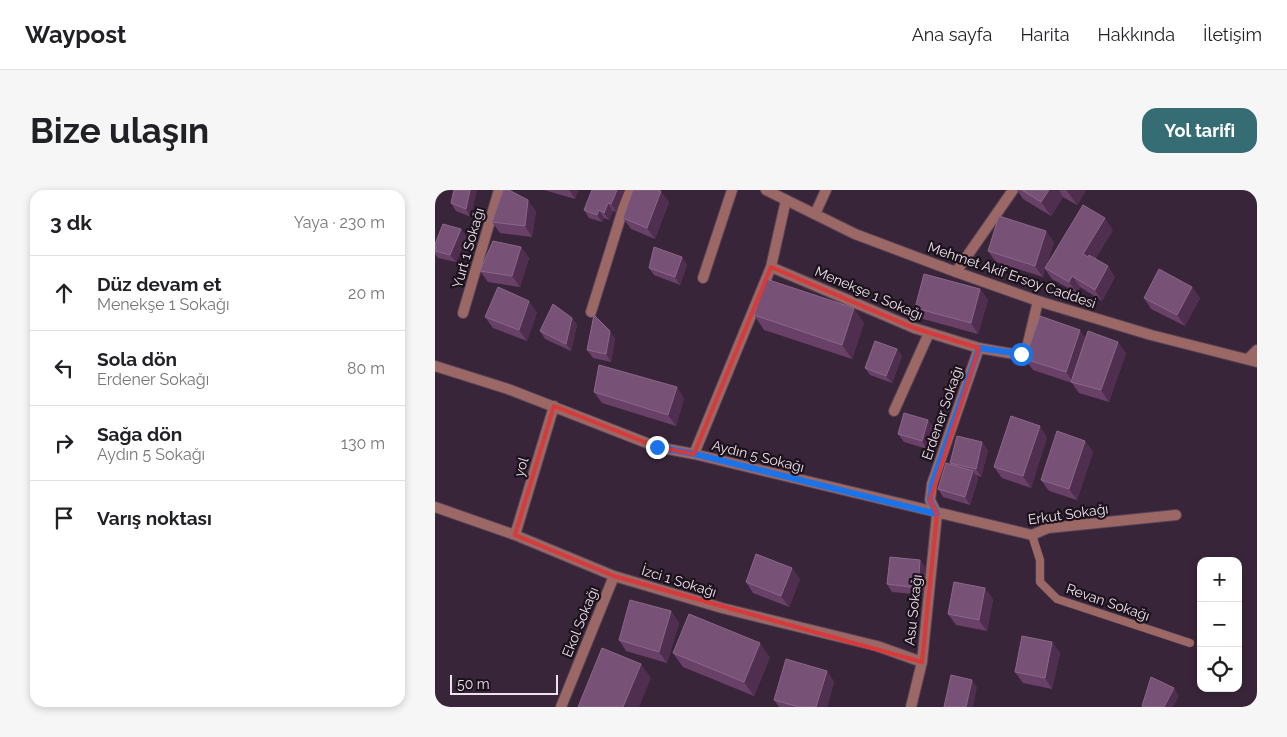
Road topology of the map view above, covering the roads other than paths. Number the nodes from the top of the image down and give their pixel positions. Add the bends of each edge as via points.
1 (499, 190) edge
2 (629, 190) edge
3 (732, 190) edge
4 (767, 190) edge
5 (826, 190) edge
6 (1013, 190) edge
7 (786, 200) junction
8 (815, 214) junction
9 (771, 267) junction
10 (956, 272) junction
11 (703, 278) dead end
12 (1039, 301) junction
13 (591, 312) dead end
14 (463, 313) dead end
15 (929, 333) junction
16 (979, 348) junction
17 (1257, 350) edge
18 (1253, 360) edge
19 (435, 366) edge
20 (553, 406) junction
21 (894, 411) dead end
22 (695, 454) junction
23 (435, 507) edge
24 (937, 514) junction
25 (1176, 516) dead end
26 (515, 535) junction
27 (1032, 536) junction
28 (614, 576) junction
29 (1190, 643) dead end
30 (922, 662) junction
31 (561, 707) edge
32 (911, 707) edge

1 - 14 street, Yurt 1 Sokağı
2 - 13 street
3 - 11 street
4 - 7 street, Mehmet Akif Ersoy Caddesi
5 - 8 street
6 - 10 street
7 - 8 street, Mehmet Akif Ersoy Caddesi
7 - 9 street
8 - 10 street, Mehmet Akif Ersoy Caddesi via 855,234
9 - 15 street, Menekşe 1 Sokağı
9 - 22 street
10 - 12 street, Mehmet Akif Ersoy Caddesi
12 - 16 street, Menekşe 1 Sokağı via 1025,356
12 - 18 street, Mehmet Akif Ersoy Caddesi via 1151,335
15 - 16 street, Menekşe 1 Sokağı
15 - 21 street
16 - 24 street, Erdener Sokağı via 932,484 930,500
17 - 18 street
19 - 20 street, Aydın 5 Sokağı
20 - 22 street, Aydın 5 Sokağı via 657,447
20 - 26 street, yol
22 - 24 street, Aydın 5 Sokağı
23 - 26 street, İzci 1 Sokağı
24 - 27 street, Erkut Sokağı
24 - 30 street, Asu Sokağı
25 - 27 street, Erkut Sokağı via 1048,528
26 - 28 street, İzci 1 Sokağı
27 - 29 lane, Revan Sokağı via 1040,560 1040,582 1057,599
28 - 30 street, İzci 1 Sokağı via 722,608 877,646
28 - 31 street, Ekol Sokağı
30 - 32 street, Asu Sokağı

